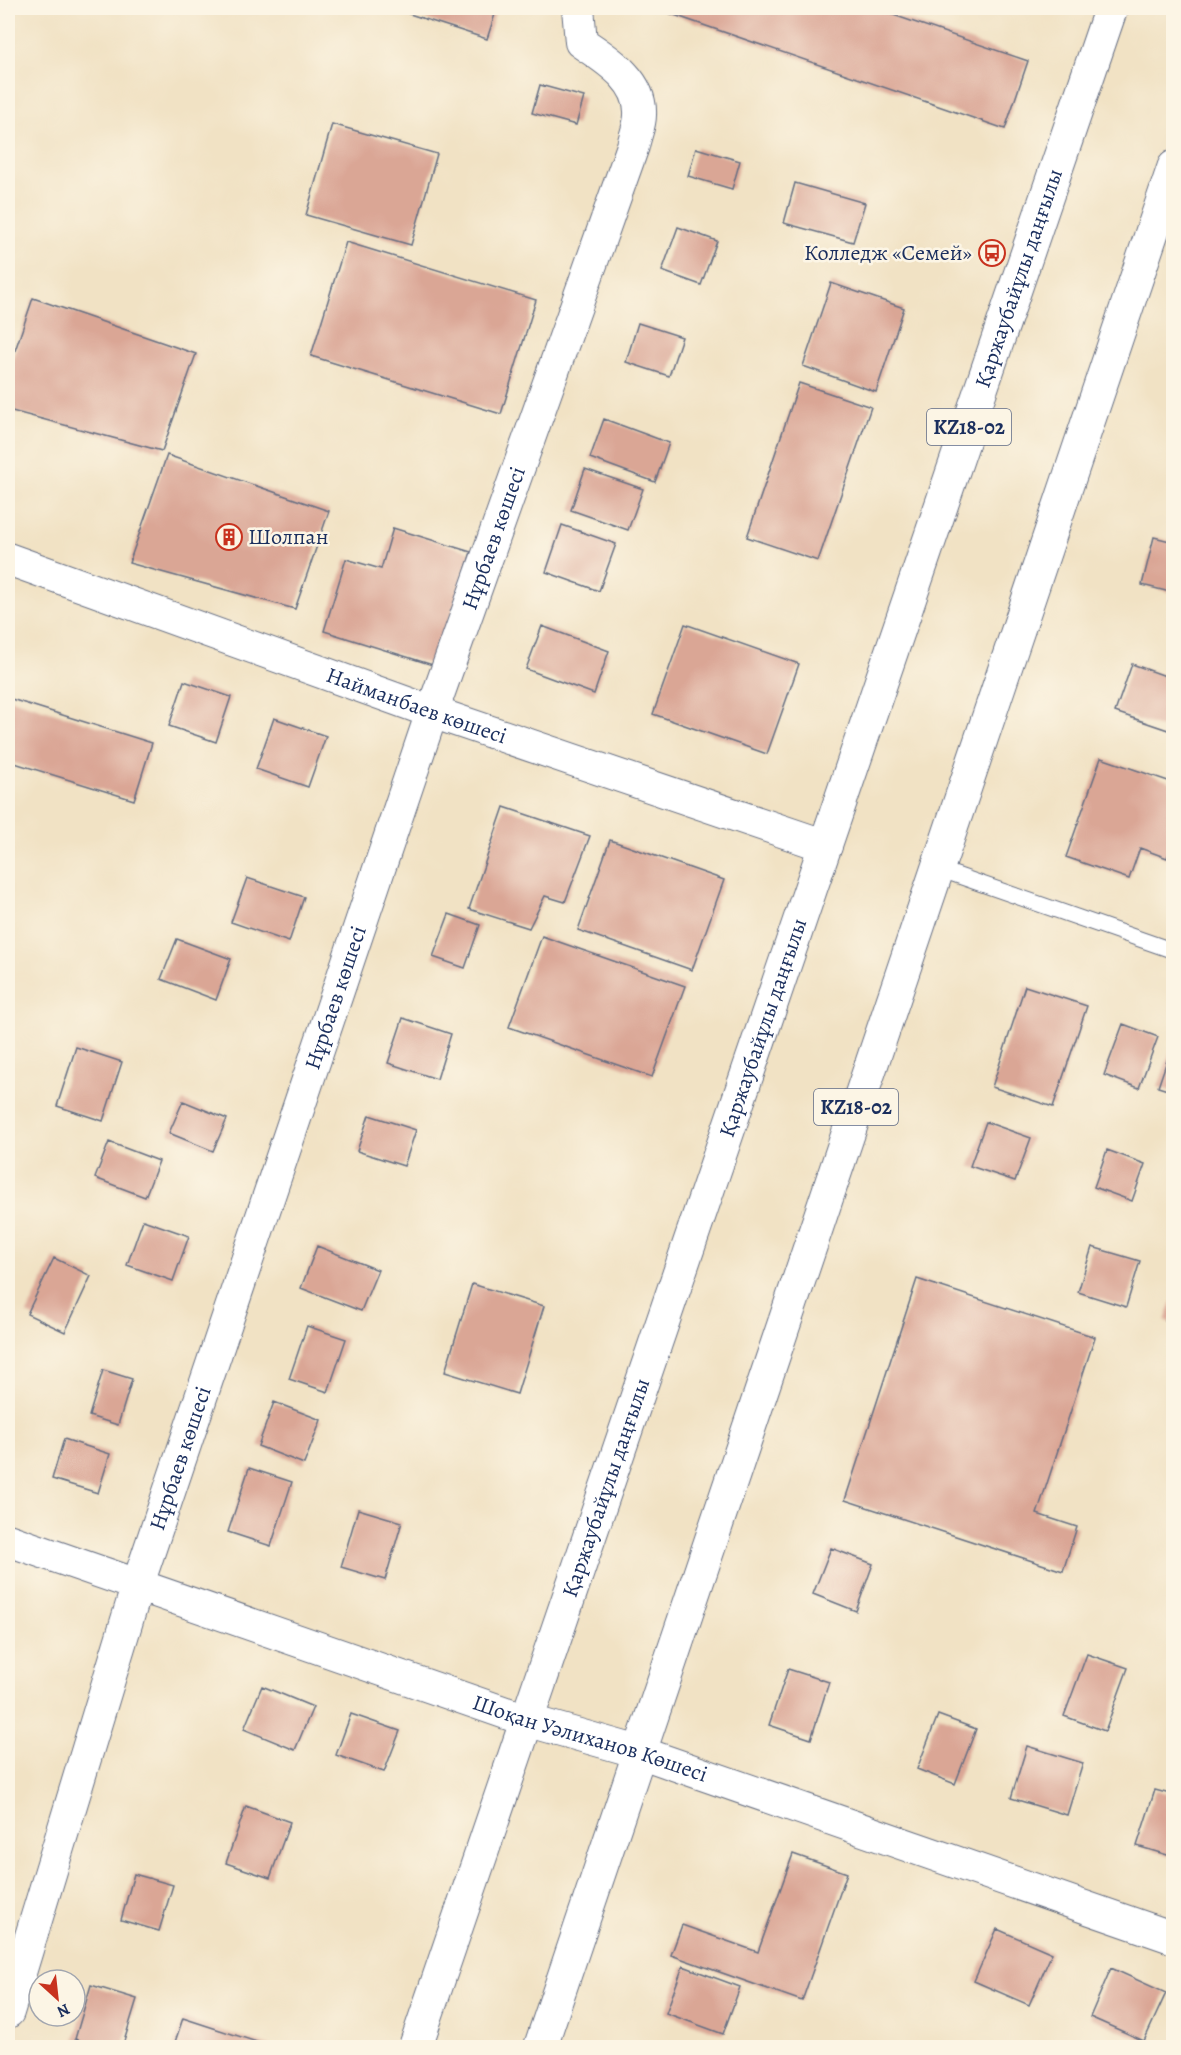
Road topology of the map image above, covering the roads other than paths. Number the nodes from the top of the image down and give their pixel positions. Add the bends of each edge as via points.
1 (578, 8) edge
2 (1111, 8) edge
3 (1173, 167) edge
4 (8, 559) edge
5 (432, 712) junction
6 (826, 846) junction
7 (936, 868) junction
8 (1173, 951) edge
9 (8, 1540) edge
10 (138, 1584) junction
11 (526, 1720) junction
12 (639, 1752) junction
13 (1173, 1938) edge
14 (8, 2012) edge
15 (415, 2048) edge
16 (540, 2048) edge

1 - 5 street, Нұрбаев көшесі via 581,42 616,66 636,92 640,114 633,146
2 - 6 highway, Қаржаубайұлы даңғылы / KZ18-02
3 - 7 highway, KZ18-02
4 - 5 street, Найманбаев көшесі
5 - 6 street, Найманбаев көшесі
5 - 10 street, Нұрбаев көшесі
6 - 11 highway, Қаржаубайұлы даңғылы / KZ18-02
7 - 8 lane
7 - 12 highway, KZ18-02
9 - 10 street, Шоқан Уәлиханов Көшесі
10 - 11 street, Шоқан Уәлиханов Көшесі
10 - 14 street, Нұрбаев көшесі
11 - 12 street, Шоқан Уәлиханов Көшесі
11 - 15 highway, Қаржаубайұлы даңғылы / KZ18-02
12 - 13 street, Шоқан Уәлиханов Көшесі
12 - 16 highway, KZ18-02

